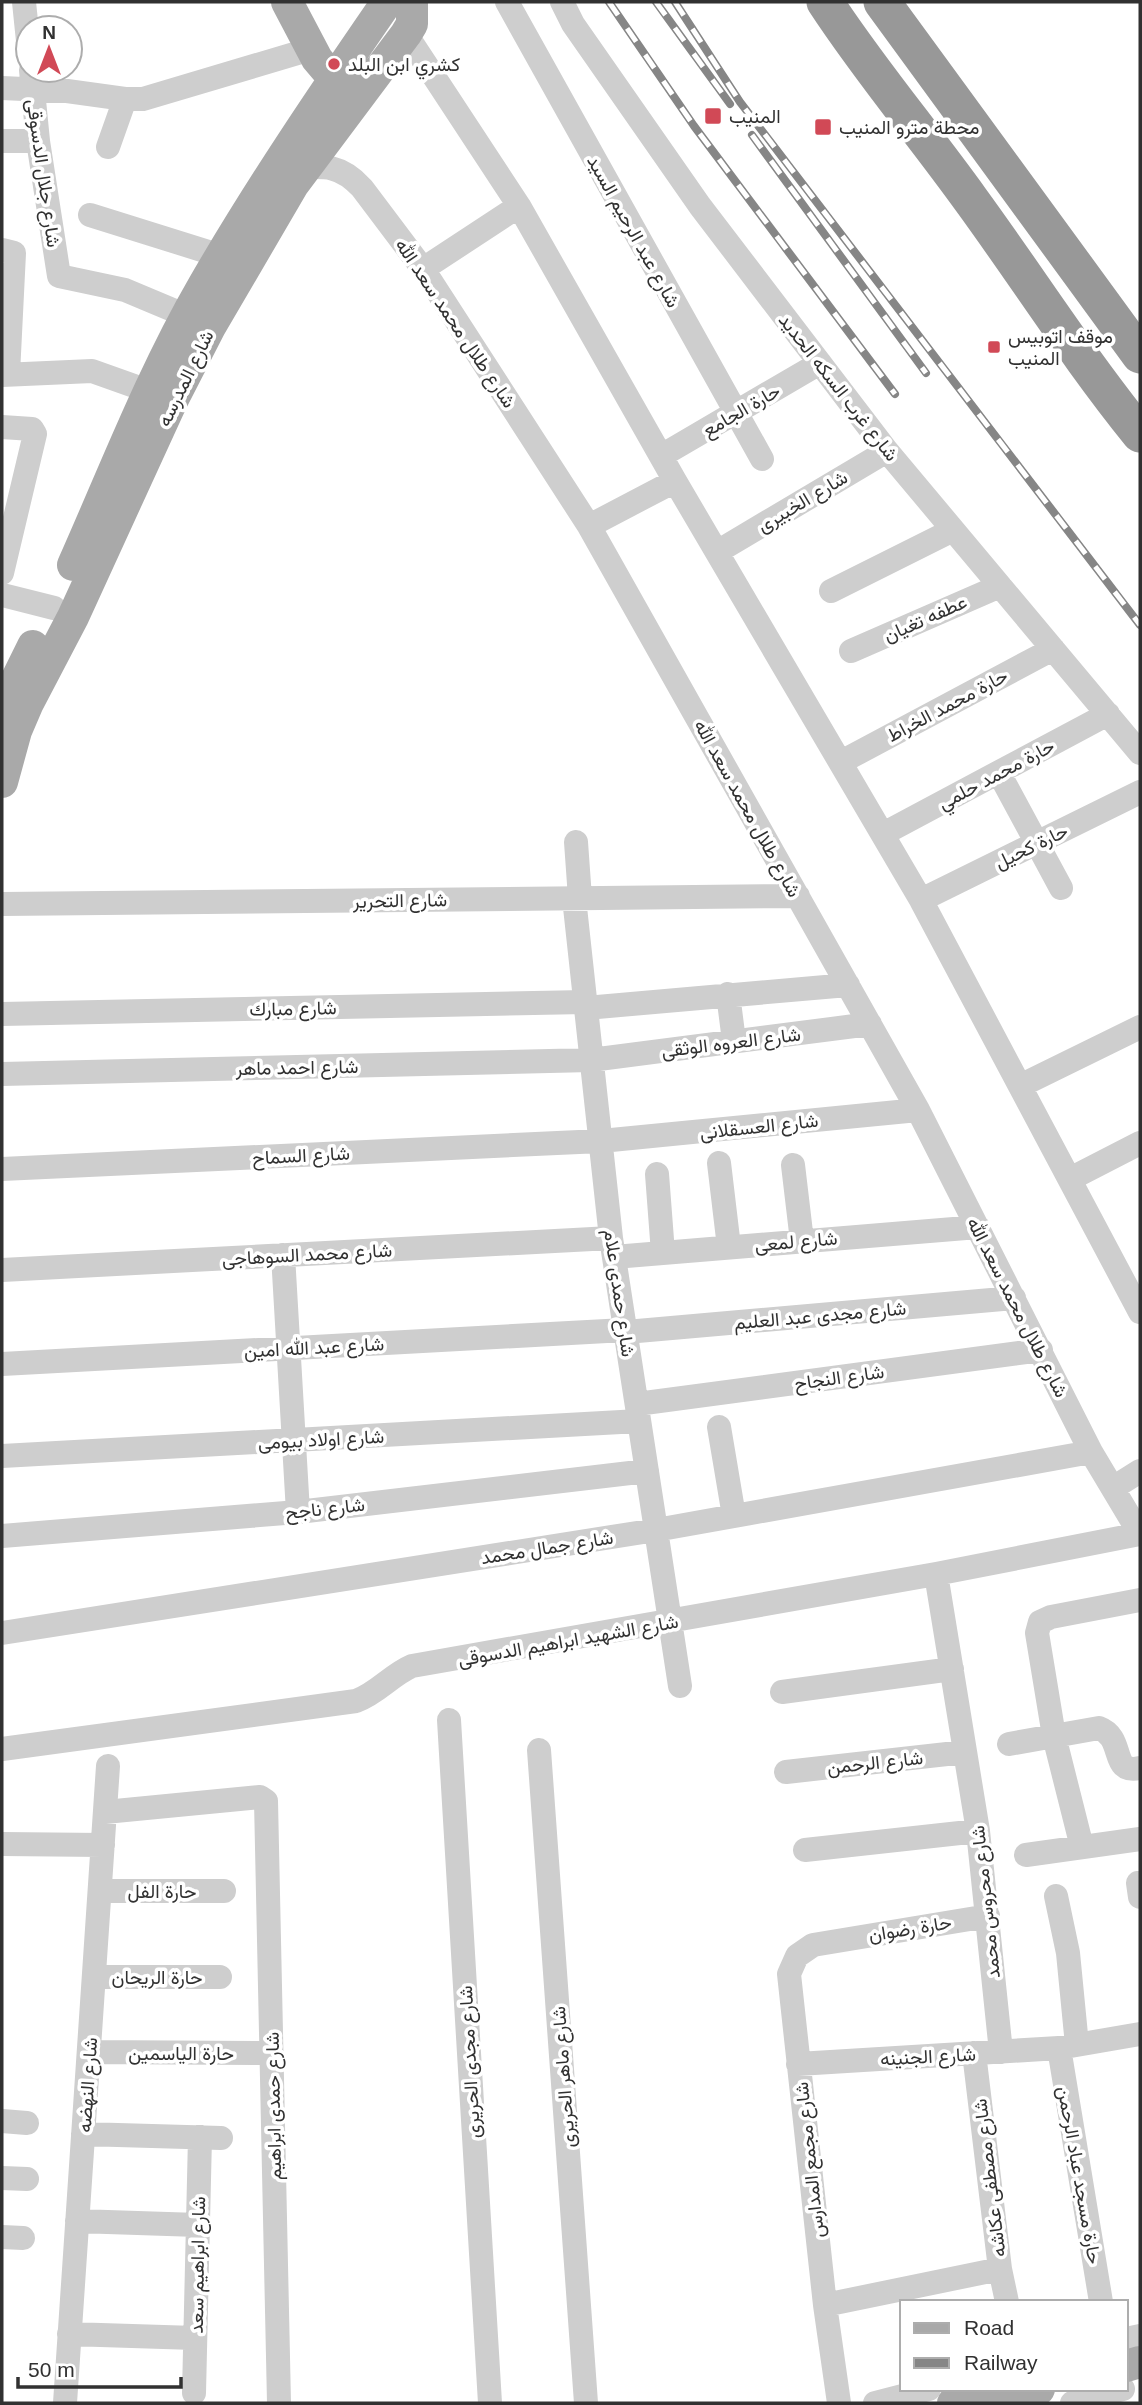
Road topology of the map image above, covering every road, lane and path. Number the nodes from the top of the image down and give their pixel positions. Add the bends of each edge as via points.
1 (287, 2) edge
2 (387, 2) edge
3 (412, 2) edge
4 (507, 2) edge
5 (562, 2) edge
6 (825, 2) edge
7 (882, 2) edge
8 (406, 34) junction
9 (311, 49) junction
10 (334, 79) junction
11 (32, 84) edge
12 (55, 84) edge
13 (125, 99) junction
14 (2, 141) edge
15 (38, 141) junction
16 (108, 147) dead end
17 (290, 168) junction
18 (519, 206) junction
19 (90, 215) dead end
20 (2, 250) edge
21 (221, 256) junction
22 (423, 269) junction
23 (187, 316) junction
24 (1140, 355) edge
25 (820, 363) junction
26 (5, 375) edge
27 (151, 392) junction
28 (735, 413) junction
29 (2, 427) edge
30 (1140, 434) edge
31 (887, 451) junction
32 (661, 456) junction
33 (762, 459) dead end
34 (675, 481) junction
35 (589, 526) junction
36 (953, 530) junction
37 (718, 552) junction
38 (2, 573) edge
39 (1000, 586) junction
40 (831, 591) dead end
41 (2, 595) edge
42 (54, 608) junction
43 (1053, 649) junction
44 (851, 651) dead end
45 (10, 700) edge
46 (1108, 715) junction
47 (1140, 753) edge
48 (841, 761) junction
49 (999, 773) junction
50 (2, 782) edge
51 (1140, 792) edge
52 (883, 834) junction
53 (576, 842) dead end
54 (1037, 843) junction
55 (1061, 888) dead end
56 (798, 897) junction
57 (577, 898) junction
58 (921, 901) junction
59 (2, 904) edge
60 (848, 985) junction
61 (728, 994) junction
62 (585, 1005) junction
63 (2, 1014) edge
64 (870, 1024) junction
65 (1140, 1027) edge
66 (734, 1041) junction
67 (592, 1060) junction
68 (2, 1074) edge
69 (1020, 1086) junction
70 (918, 1110) junction
71 (601, 1142) junction
72 (1140, 1143) edge
73 (719, 1163) dead end
74 (793, 1165) dead end
75 (2, 1169) edge
76 (657, 1174) dead end
77 (1070, 1180) junction
78 (978, 1227) junction
79 (802, 1241) junction
80 (613, 1247) junction
81 (729, 1247) junction
82 (663, 1253) junction
83 (283, 1255) junction
84 (2, 1270) edge
85 (1136, 1296) edge
86 (1014, 1298) junction
87 (626, 1331) junction
88 (289, 1349) junction
89 (1041, 1350) junction
90 (2, 1364) edge
91 (638, 1413) junction
92 (719, 1427) dead end
93 (294, 1440) junction
94 (1091, 1452) junction
95 (2, 1456) edge
96 (647, 1471) junction
97 (1140, 1471) edge
98 (1113, 1488) junction
99 (298, 1512) junction
100 (734, 1516) junction
101 (656, 1530) junction
102 (1140, 1534) edge
103 (2, 1536) edge
104 (936, 1574) junction
105 (1140, 1600) edge
106 (671, 1622) junction
107 (2, 1633) edge
108 (952, 1669) junction
109 (680, 1686) dead end
110 (782, 1692) dead end
111 (449, 1720) dead end
112 (1054, 1737) junction
113 (1009, 1744) dead end
114 (2, 1749) edge
115 (539, 1750) dead end
116 (965, 1752) junction
117 (108, 1766) dead end
118 (1140, 1768) edge
119 (786, 1772) dead end
120 (105, 1812) junction
121 (978, 1831) junction
122 (1140, 1839) edge
123 (2, 1844) edge
124 (103, 1845) junction
125 (1082, 1847) junction
126 (805, 1850) dead end
127 (1026, 1855) dead end
128 (101, 1891) junction
129 (224, 1891) dead end
130 (1056, 1896) dead end
131 (988, 1916) junction
132 (832, 1941) joint
133 (95, 1977) junction
134 (220, 1977) dead end
135 (1140, 2034) edge
136 (1068, 2047) junction
137 (89, 2052) junction
138 (1001, 2052) junction
139 (272, 2053) junction
140 (974, 2053) junction
141 (798, 2064) junction
142 (2, 2121) edge
143 (27, 2123) dead end
144 (83, 2134) junction
145 (2, 2179) edge
146 (27, 2179) dead end
147 (77, 2221) junction
148 (198, 2225) junction
149 (1000, 2269) junction
150 (1007, 2300) edge
151 (1101, 2300) edge
152 (825, 2305) junction
153 (69, 2334) junction
154 (195, 2338) junction
155 (921, 2391) edge
156 (1003, 2391) edge
157 (1031, 2391) edge
158 (194, 2393) dead end
159 (1118, 2393) edge
160 (65, 2403) edge
161 (279, 2403) edge
162 (490, 2403) edge
163 (586, 2403) edge
164 (839, 2403) edge
165 (875, 2403) edge
166 (953, 2403) edge
167 (986, 2403) edge
168 (1072, 2403) edge

1 - 9 main road
2 - 10 main road, شارع المدرسه
3 - 8 main road, شارع المدرسه via 412,24
4 - 28 street, شارع عبد الرحيم السيد
5 - 25 street, شارع غرب السكه الحديد via 700,206
6 - 30 highway
7 - 24 highway
8 - 17 main road, شارع المدرسه
8 - 18 street
9 - 10 main road
9 - 13 street via 143,99
10 - 17 main road, شارع المدرسه
11 - 15 street, شارع جلال الدسوقى
12 - 13 street
13 - 16 street
14 - 15 street
15 - 23 street, شارع جلال الدسوقى via 59,276 125,290
17 - 21 main road, شارع المدرسه
17 - 22 street, شارع طلال محمد سعد الله via 332,167 354,179
17 - 45 main road, شارع المدرسه via 172,403 73,617
18 - 22 street
18 - 32 street
19 - 21 street
20 - 26 street via 14,253
21 - 23 main road, شارع المدرسه
22 - 35 street, شارع طلال محمد سعد الله
23 - 27 main road, شارع المدرسه
25 - 28 street, حارة الجامع
25 - 31 street, شارع غرب السكه الحديد
26 - 27 street via 94,359
27 - 42 main road, شارع المدرسه
28 - 32 street, حارة الجامع
28 - 33 street, شارع عبد الرحيم السيد
29 - 38 street via 35,434
31 - 36 street, شارع غرب السكه الحديد
31 - 37 street, شارع الخبيرى
32 - 34 street
34 - 35 street
34 - 37 street
35 - 56 street, شارع طلال محمد سعد الله
36 - 39 street, شارع غرب السكه الحديد
36 - 40 street
37 - 48 street
39 - 43 street, شارع غرب السكه الحديد
39 - 44 street, عطفه تغيان
41 - 42 street
42 - 45 main road, شارع المدرسه
43 - 46 street, شارع غرب السكه الحديد
43 - 48 street, حارة محمد الخراط
45 - 50 main road, شارع المدرسه via 16,732
46 - 47 street, شارع غرب السكه الحديد
46 - 49 street, حارة محمد حلمي
48 - 52 street
49 - 52 street, حارة محمد حلمي
49 - 54 street
51 - 54 street, حارة كحيل
52 - 58 street
53 - 57 street, شارع حمدى علام
54 - 55 street
54 - 58 street, حارة كحيل
56 - 57 street, شارع التحرير
56 - 60 street, شارع طلال محمد سعد الله
57 - 59 street, شارع التحرير
57 - 62 street, شارع حمدى علام
58 - 69 street
60 - 61 street, شارع مبارك
60 - 64 street, شارع طلال محمد سعد الله
61 - 62 street, شارع مبارك
61 - 66 street
62 - 63 street, شارع مبارك
62 - 67 street, شارع حمدى علام
64 - 66 street, شارع العروه الوثقى
64 - 70 street, شارع طلال محمد سعد الله
65 - 69 street
66 - 67 street, شارع العروه الوثقى
67 - 68 street, شارع احمد ماهر
67 - 71 street, شارع حمدى علام
69 - 77 street
70 - 71 street, شارع العسقلانى
70 - 78 street, شارع طلال محمد سعد الله
71 - 75 street, شارع السماح
71 - 80 street, شارع حمدى علام
72 - 77 street
73 - 81 street
74 - 79 street
76 - 82 street
77 - 85 street
78 - 79 street, شارع لمعى
78 - 86 street, شارع طلال محمد سعد الله
79 - 81 street, شارع لمعى
80 - 82 street, شارع لمعى
80 - 83 street, شارع محمد السوهاجى
80 - 87 street, شارع حمدى علام
81 - 82 street, شارع لمعى
83 - 84 street, شارع محمد السوهاجى
83 - 88 street
86 - 87 street, شارع مجدى عبد العليم
86 - 89 street, شارع طلال محمد سعد الله
87 - 88 street, شارع عبد الله امين
87 - 91 street, شارع حمدى علام
88 - 90 street, شارع عبد الله امين
88 - 93 street
89 - 91 street, شارع النجاح
89 - 94 street, شارع طلال محمد سعد الله
91 - 93 street, شارع اولاد بيومى
91 - 96 street, شارع حمدى علام
92 - 100 street
93 - 95 street, شارع اولاد بيومى
93 - 99 street
94 - 98 street, شارع طلال محمد سعد الله
94 - 100 street, شارع جمال محمد
96 - 99 street, شارع ناجح
96 - 101 street, شارع حمدى علام
97 - 98 street
98 - 102 street, شارع طلال محمد سعد الله
99 - 103 street, شارع ناجح
100 - 101 street, شارع جمال محمد
101 - 106 street, شارع حمدى علام
101 - 107 street, شارع جمال محمد
102 - 104 street, شارع الشهيد ابراهيم الدسوقى
104 - 106 street, شارع الشهيد ابراهيم الدسوقى
104 - 108 street, شارع محروس محمد
105 - 112 street via 1040,1622 1037,1633
106 - 109 street, شارع حمدى علام
106 - 114 street, شارع الشهيد ابراهيم الدسوقى via 412,1666 356,1701
108 - 110 street
108 - 116 street, شارع محروس محمد
111 - 162 street, شارع مجدى الحريرى
112 - 113 street
112 - 118 street via 1099,1728 1108,1731 1119,1760
112 - 125 street
115 - 163 street, شارع ماهر الحريرى
116 - 119 street, شارع الرحمن
116 - 121 street, شارع محروس محمد
117 - 120 street, شارع النهضه
120 - 124 street, شارع النهضه
120 - 139 street, شارع حمدى ابراهيم via 260,1797 266,1801
121 - 126 street
121 - 131 street, شارع محروس محمد
122 - 125 street
123 - 124 street
124 - 128 street, شارع النهضه
125 - 127 street
128 - 129 street, حارة الفل
128 - 133 street, شارع النهضه
130 - 136 street, حارة مسجد عباد الرحمن via 1068,1953
131 - 132 street, حارة رضوان
131 - 138 street, شارع محروس محمد
132 - 141 street, شارع مجمع المدارس via 813,1945 797,1956 789,1974
133 - 134 street, حارة الريحان
133 - 137 street, شارع النهضه
135 - 136 street, شارع الجنينه
136 - 138 street, شارع الجنينه
136 - 151 street, حارة مسجد عباد الرحمن
137 - 139 street, حارة الياسمين
137 - 144 street, شارع النهضه
138 - 140 street, شارع الجنينه
139 - 161 street, شارع حمدى ابراهيم
140 - 141 street, شارع الجنينه
140 - 149 street, شارع مصطفى عكاشه
141 - 152 street, شارع مجمع المدارس
142 - 143 street
144 - 147 street, شارع النهضه
144 - 148 street, شارع ابراهيم سعد via 210,2138
145 - 146 street
147 - 148 street
147 - 153 street, شارع النهضه
148 - 154 street, شارع ابراهيم سعد
149 - 150 street, شارع مصطفى عكاشه
149 - 152 street
152 - 164 street, شارع مجمع المدارس
153 - 154 street
153 - 160 street, شارع النهضه
154 - 158 street, شارع ابراهيم سعد
155 - 165 street
156 - 166 main road
157 - 167 main road
159 - 168 street

